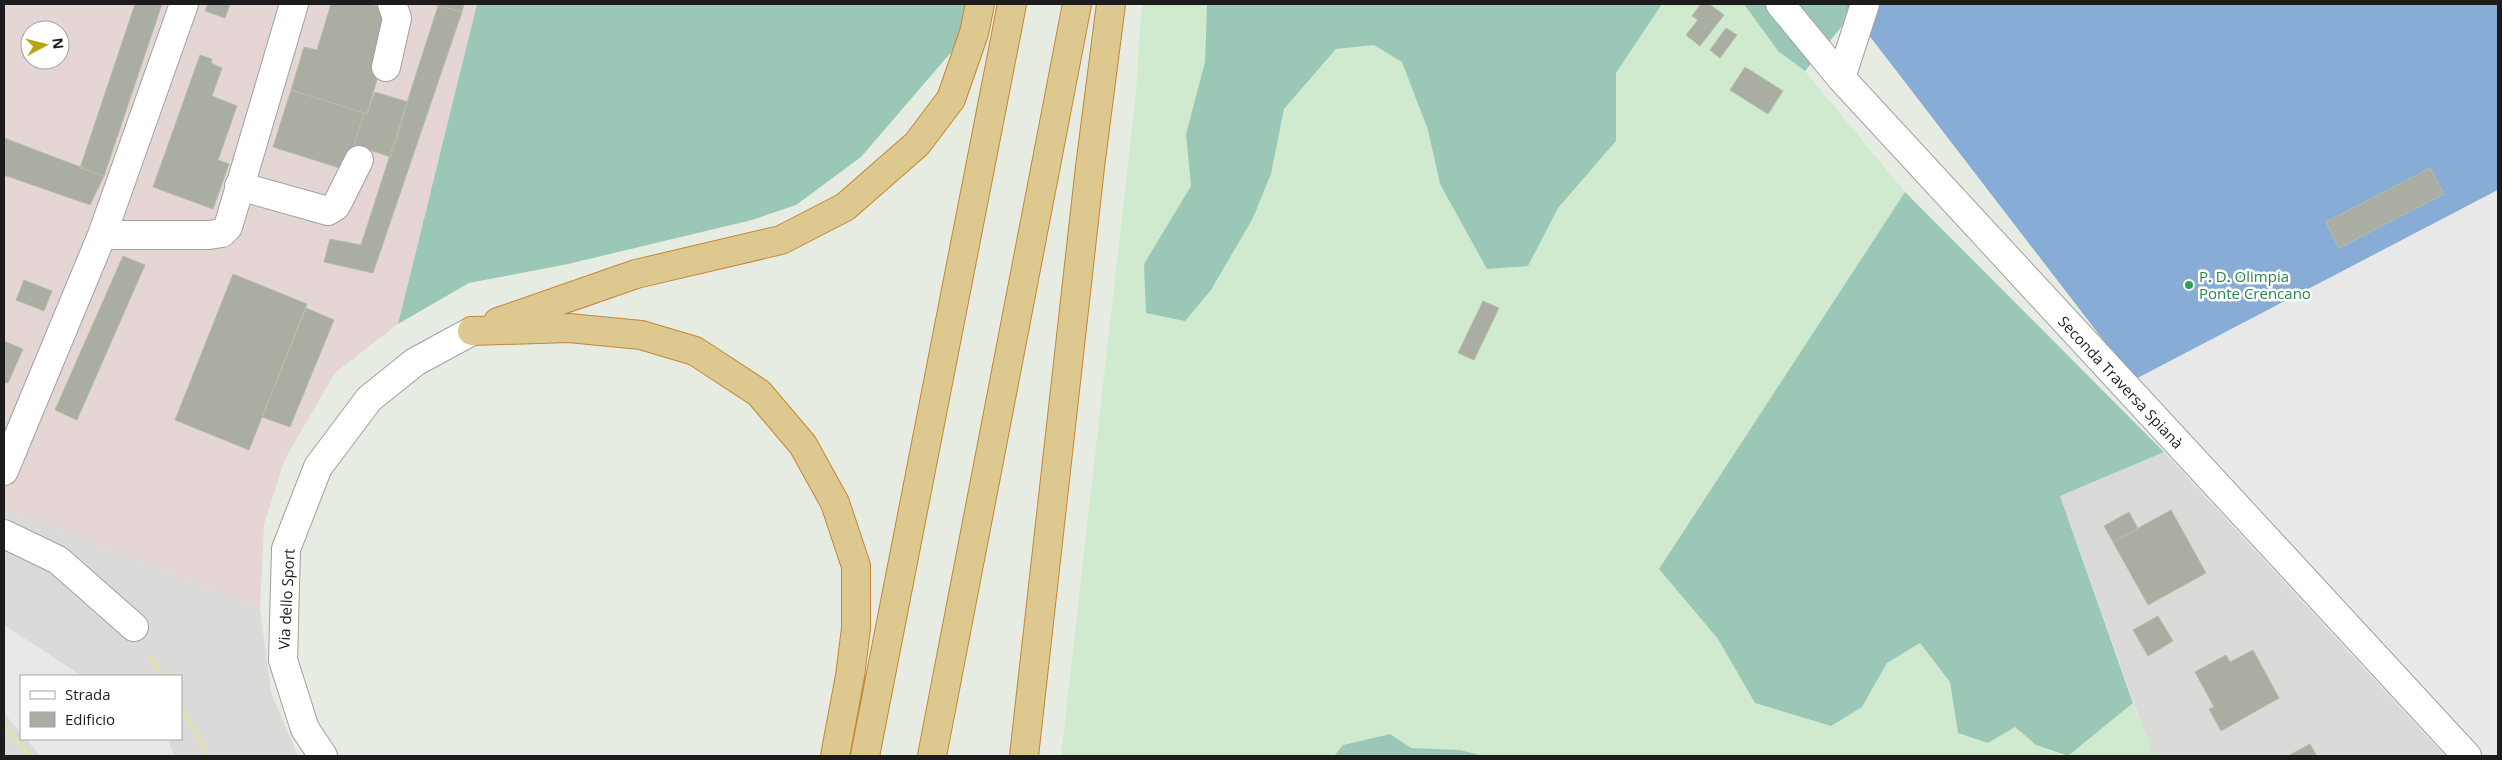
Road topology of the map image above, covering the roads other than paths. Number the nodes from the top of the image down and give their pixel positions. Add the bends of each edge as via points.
1 (184, 4) edge
2 (294, 4) edge
3 (392, 4) edge
4 (980, 4) edge
5 (1012, 4) edge
6 (1077, 4) edge
7 (1111, 4) edge
8 (1780, 4) edge
9 (1865, 4) edge
10 (386, 67) dead end
11 (1841, 78) junction
12 (359, 160) dead end
13 (239, 186) junction
14 (102, 235) junction
15 (472, 331) junction
16 (4, 471) edge
17 (4, 534) edge
18 (134, 627) dead end
19 (323, 756) edge
20 (835, 756) edge
21 (865, 756) edge
22 (932, 756) edge
23 (1024, 756) edge
24 (2467, 756) edge

1 - 14 street
2 - 13 street
3 - 10 street via 397,18
4 - 15 highway via 974,33 951,99 917,144 845,207 781,240 636,274
5 - 21 highway
6 - 22 highway
7 - 23 highway
8 - 11 street, Seconda Traversa Spianà
9 - 11 street
11 - 24 street, Seconda Traversa Spianà
12 - 13 street via 339,201 328,211
13 - 14 street via 228,227 222,233 209,236
14 - 16 street
15 - 19 street, Via dello Sport via 415,362 368,399 318,468 286,549 283,660 305,729
15 - 20 highway via 569,328 641,336 695,351 759,393 803,445 835,503 856,566 856,628
17 - 18 street via 58,560

